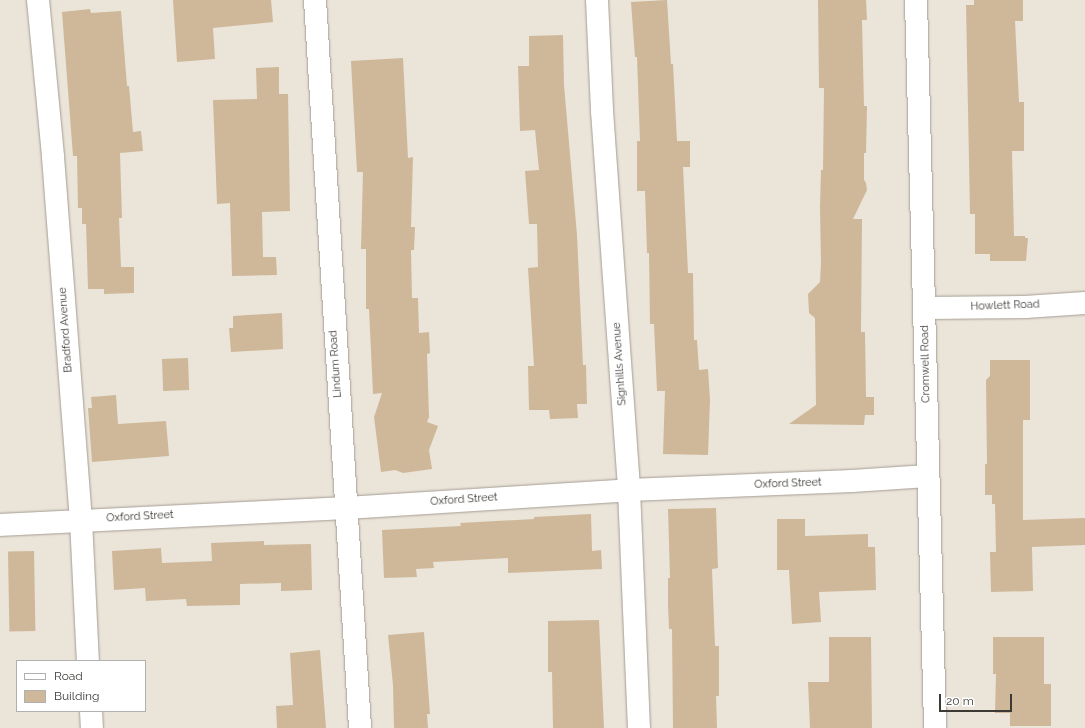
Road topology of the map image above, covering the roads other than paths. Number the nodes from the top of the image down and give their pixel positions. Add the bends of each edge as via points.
1 (38, 0) edge
2 (315, 0) edge
3 (597, 0) edge
4 (916, 0) edge
5 (1085, 303) edge
6 (925, 308) junction
7 (928, 476) junction
8 (630, 490) junction
9 (346, 508) junction
10 (81, 520) junction
11 (0, 525) edge
12 (88, 660) edge
13 (91, 712) edge
14 (92, 728) edge
15 (360, 728) edge
16 (639, 728) edge
17 (935, 728) edge

1 - 10 street, Bradford Avenue
2 - 9 street, Lindum Road
3 - 8 street, Signhills Avenue via 602,111
4 - 6 street, Cromwell Road
5 - 6 street, Howlett Road via 1025,307
6 - 7 street, Cromwell Road
7 - 8 street, Oxford Street
7 - 17 street, Cromwell Road
8 - 9 street, Oxford Street
8 - 16 street, Signhills Avenue
9 - 10 street, Oxford Street
9 - 15 street, Lindum Road
10 - 11 street, Oxford Street
10 - 12 street, Bradford Avenue
13 - 14 street

